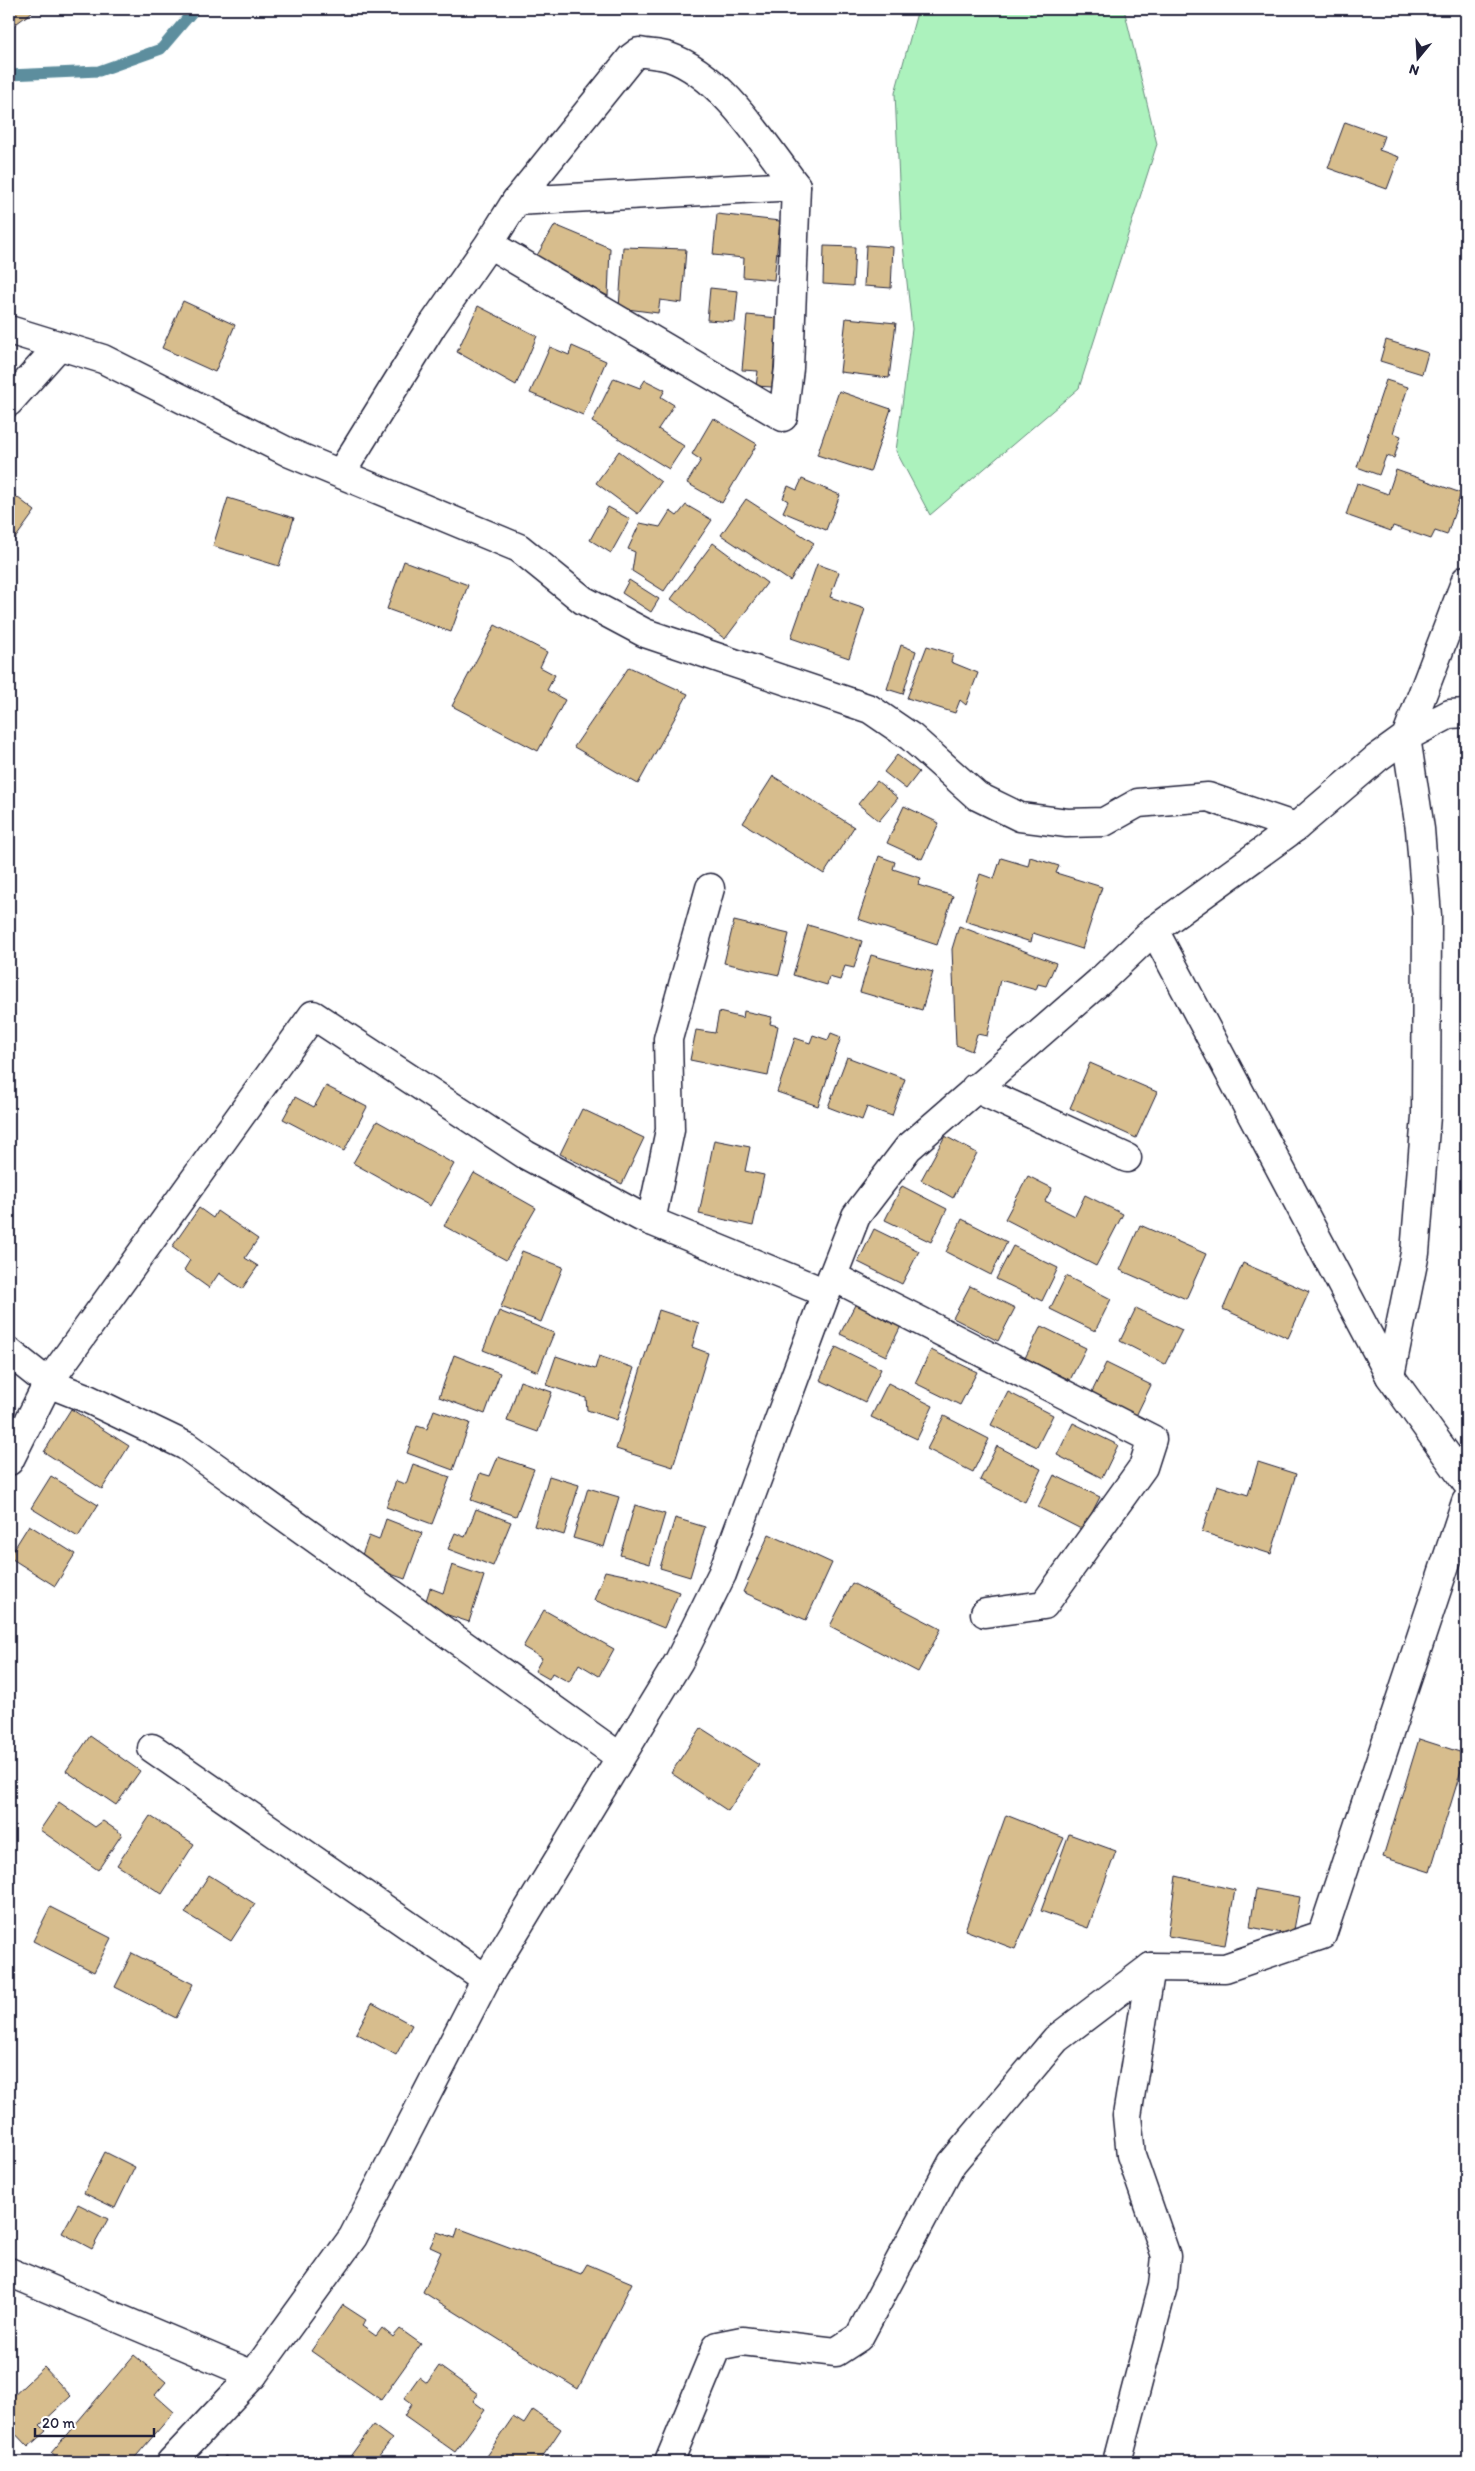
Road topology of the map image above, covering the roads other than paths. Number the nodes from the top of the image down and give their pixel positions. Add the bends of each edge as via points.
1 (796, 186) junction
2 (516, 201) junction
3 (489, 244) junction
4 (9, 330) edge
5 (58, 347) junction
6 (9, 402) edge
7 (341, 473) junction
8 (1466, 580) edge
9 (1466, 713) edge
10 (1406, 737) junction
11 (1296, 827) junction
12 (710, 888) dead end
13 (1154, 930) junction
14 (975, 1088) junction
15 (1127, 1158) dead end
16 (651, 1221) junction
17 (829, 1284) junction
18 (9, 1352) edge
19 (1390, 1376) junction
20 (48, 1383) junction
21 (9, 1461) edge
22 (1466, 1482) edge
23 (1466, 1502) edge
24 (985, 1613) dead end
25 (152, 1748) dead end
26 (620, 1757) junction
27 (1151, 1967) junction
28 (486, 1980) junction
29 (9, 2272) edge
30 (253, 2375) junction
31 (172, 2462) edge
32 (669, 2462) edge
33 (1117, 2462) edge

1 - 2 street
1 - 2 street via 720,89 690,67 668,56 639,52
1 - 3 street via 789,368 783,417
2 - 3 street
3 - 7 street via 432,326
4 - 5 street
5 - 6 street
5 - 7 street via 103,360 290,453
7 - 11 street via 519,548 584,600 645,633 870,709 911,737 977,796 1020,817 1067,823 1104,822 1138,803 1208,797
8 - 10 street
9 - 10 street via 1450,714
10 - 11 street
10 - 19 street via 1420,829 1427,916 1426,1116 1416,1253
11 - 13 street
12 - 16 street via 668,1039 670,1130
13 - 14 street via 1099,982
13 - 19 street
14 - 15 street
14 - 17 street via 908,1148 856,1216
16 - 17 street
16 - 20 street via 526,1155 313,1015
17 - 24 street via 1152,1439 1143,1467 1044,1605
17 - 26 street via 722,1574 679,1661
18 - 20 street
19 - 22 street
20 - 21 street
20 - 26 street via 186,1446
23 - 27 street via 1322,1935 1225,1968
25 - 28 street
26 - 28 street
27 - 32 street via 1056,2038 952,2163 859,2337 836,2352 742,2340 717,2346
27 - 33 street via 1126,2116 1131,2155 1166,2256 1163,2286
28 - 30 street via 353,2237
29 - 30 street
30 - 31 street

